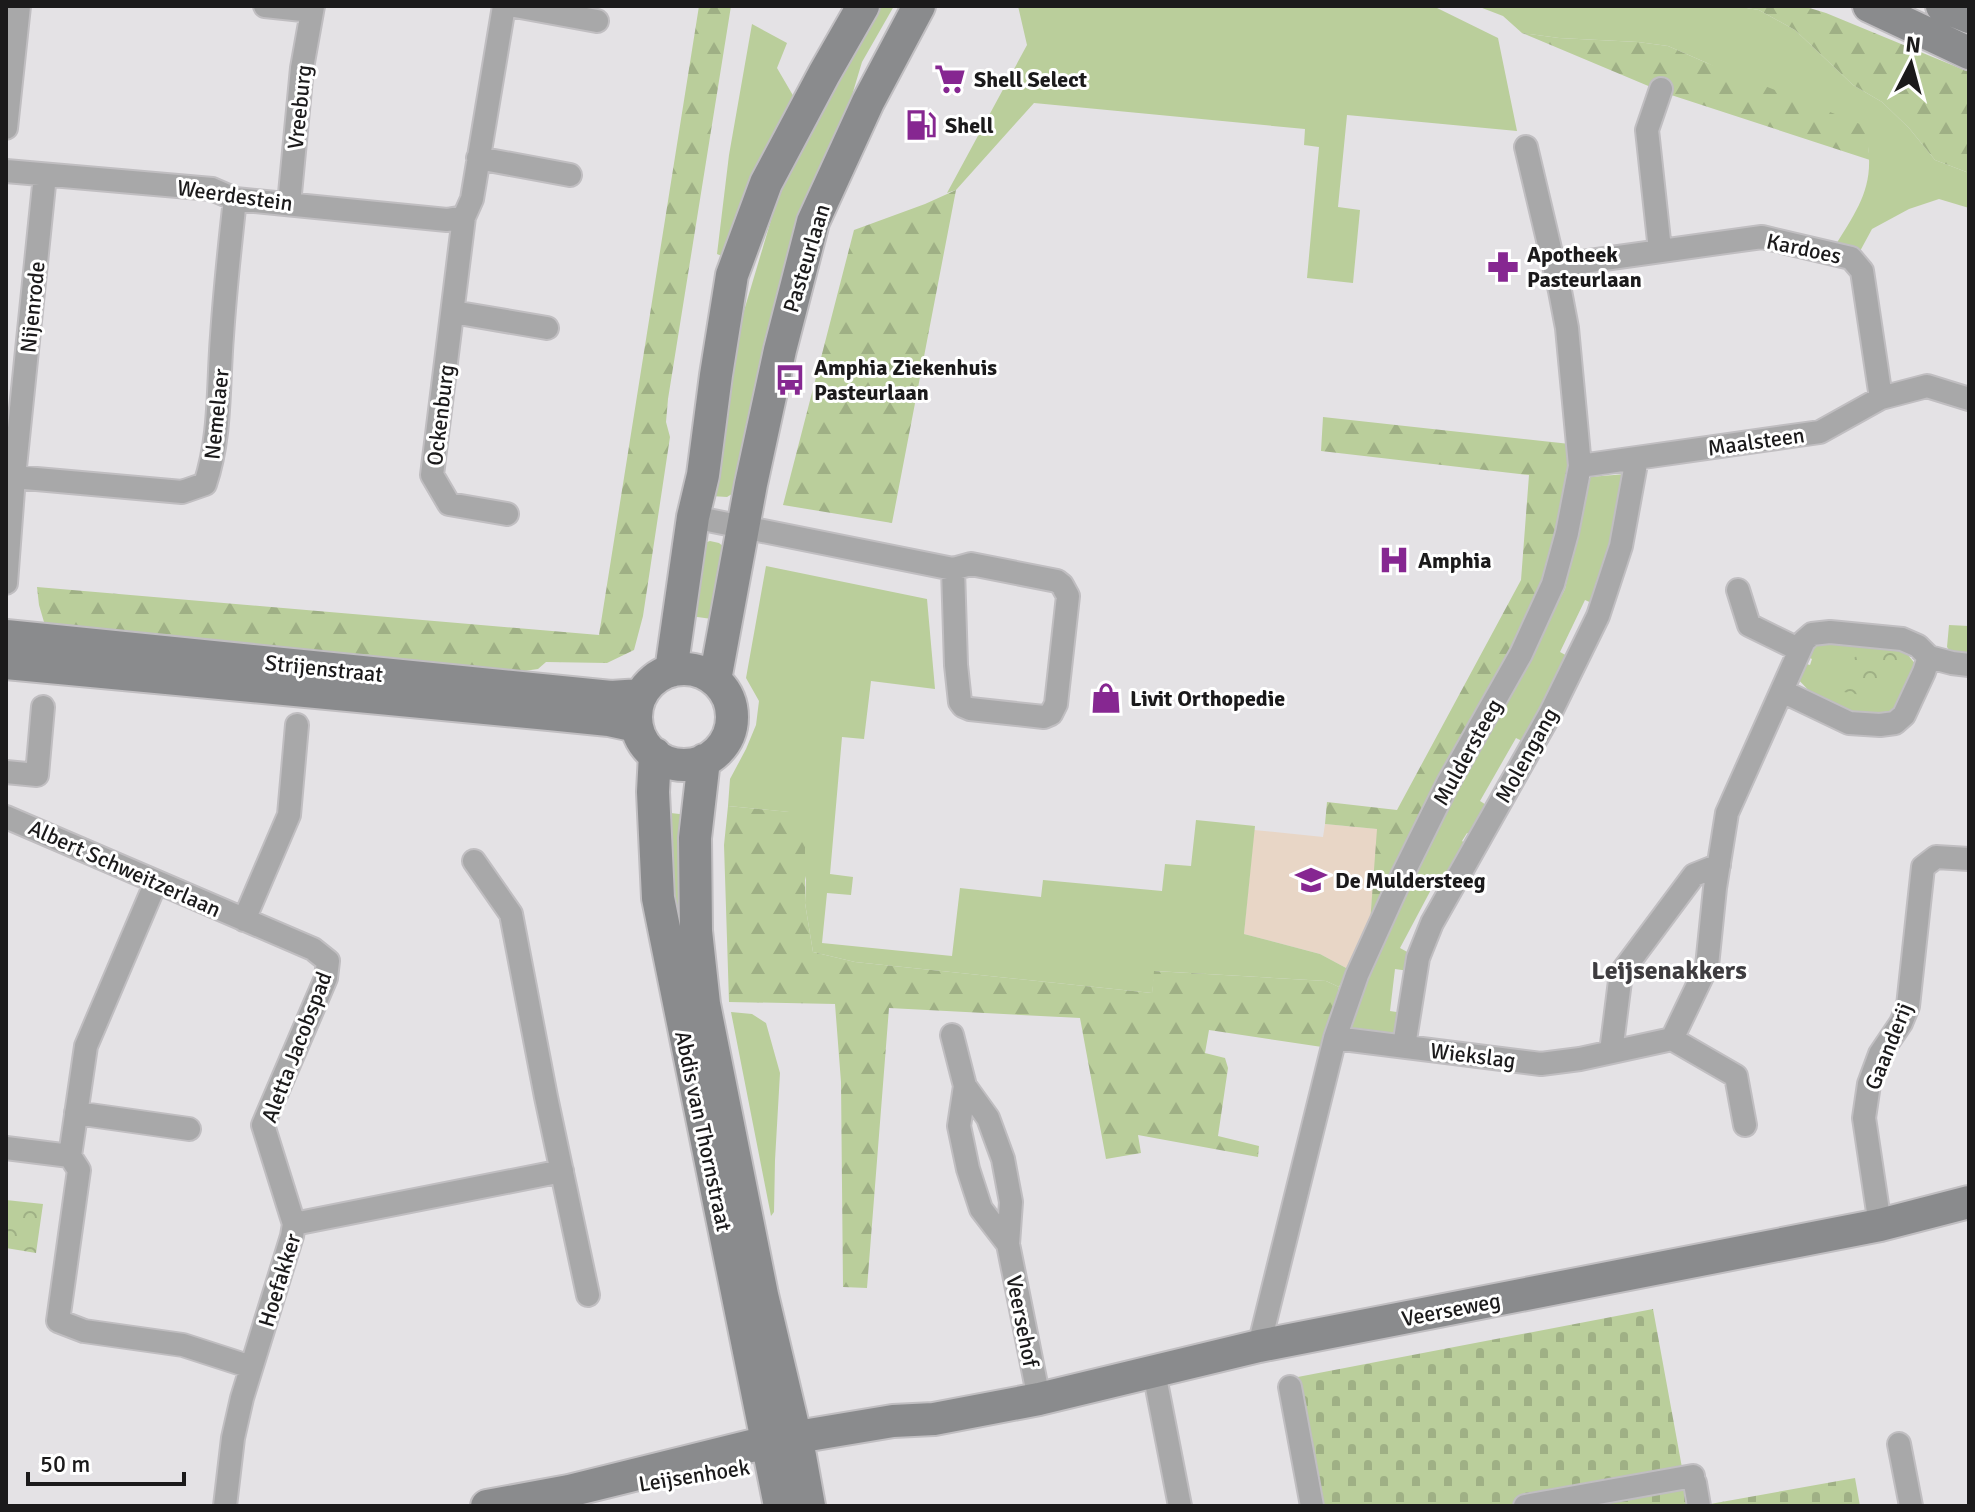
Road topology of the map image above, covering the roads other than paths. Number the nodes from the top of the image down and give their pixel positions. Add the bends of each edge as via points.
1 (19, 6) edge
2 (265, 6) edge
3 (504, 6) edge
4 (515, 6) edge
5 (863, 6) edge
6 (919, 6) edge
7 (1942, 6) edge
8 (313, 8) edge
9 (1870, 8) edge
10 (1969, 17) edge
11 (597, 21) dead end
12 (1969, 53) edge
13 (1661, 89) dead end
14 (6, 128) edge
15 (1526, 147) dead end
16 (478, 158) junction
17 (6, 171) edge
18 (45, 175) junction
19 (570, 175) dead end
20 (235, 199) junction
21 (289, 204) junction
22 (464, 217) junction
23 (1660, 250) junction
24 (1554, 266) junction
25 (453, 312) junction
26 (547, 328) dead end
27 (1881, 398) junction
28 (1969, 399) edge
29 (1637, 458) junction
30 (1580, 466) junction
31 (14, 477) junction
32 (507, 514) dead end
33 (693, 517) junction
34 (742, 526) junction
35 (953, 569) junction
36 (6, 583) edge
37 (1738, 590) dead end
38 (6, 636) edge
39 (1800, 650) junction
40 (1929, 657) junction
41 (6, 663) edge
42 (1969, 665) edge
43 (671, 671) junction
44 (715, 680) junction
45 (1782, 691) junction
46 (43, 707) dead end
47 (639, 710) junction
48 (297, 725) dead end
49 (655, 754) junction
50 (704, 760) junction
51 (6, 772) edge
52 (6, 817) edge
53 (1969, 859) edge
54 (474, 861) dead end
55 (1719, 865) junction
56 (156, 882) junction
57 (244, 920) junction
58 (328, 961) joint
59 (952, 1035) dead end
60 (1335, 1038) junction
61 (1672, 1039) junction
62 (1404, 1046) junction
63 (1611, 1052) junction
64 (965, 1086) junction
65 (76, 1113) junction
66 (1745, 1125) dead end
67 (189, 1129) dead end
68 (6, 1148) edge
69 (70, 1156) junction
70 (562, 1171) junction
71 (1969, 1202) edge
72 (294, 1224) junction
73 (1880, 1225) junction
74 (1008, 1244) junction
75 (588, 1295) dead end
76 (1259, 1346) junction
77 (251, 1367) junction
78 (1154, 1372) junction
79 (1290, 1387) dead end
80 (1039, 1399) junction
81 (1899, 1444) dead end
82 (783, 1449) junction
83 (570, 1498) edge
84 (225, 1506) edge
85 (487, 1506) edge
86 (780, 1506) edge
87 (809, 1506) edge
88 (1180, 1506) edge
89 (1312, 1506) edge
90 (1525, 1506) edge
91 (1699, 1506) edge
92 (1911, 1506) edge

1 - 14 street
2 - 8 street, Vreeburg
3 - 16 street, Ockenburg
4 - 11 street
5 - 33 main road via 766,183 732,275
6 - 34 main road, Pasteurlaan via 813,222
7 - 10 main road
8 - 21 street, Vreeburg
9 - 12 main road
13 - 23 street via 1647,130
15 - 24 street, Muldersteeg
16 - 19 street
16 - 22 street, Ockenburg
17 - 18 street, Weerdestein
18 - 20 street, Weerdestein via 212,189
18 - 31 street, Nijenrode
20 - 21 street, Weerdestein
20 - 31 street, Nemelaer via 212,464 205,484 182,492
21 - 22 street, Weerdestein via 447,220
22 - 25 street, Ockenburg
23 - 24 street, Kardoes
23 - 27 street, Kardoes via 1762,237 1851,258 1862,271
24 - 30 street, Muldersteeg via 1567,328
25 - 26 street
25 - 32 street, Ockenburg via 432,475 449,504
27 - 28 street, Maalsteen via 1927,386
27 - 29 street, Maalsteen via 1820,432
29 - 30 street, Maalsteen
29 - 62 street, Molengang via 1621,546 1598,616 1550,714 1432,923 1418,958
30 - 60 street, Muldersteeg via 1553,584 1401,878
31 - 36 street, Nijenrode
33 - 34 street
33 - 43 main road
34 - 35 street
34 - 44 main road, Pasteurlaan
35 - 35 street via 960,702 970,709 1048,716 1056,704 1066,590 1057,581 971,564
37 - 39 street via 1749,625
38 - 47 main road, Strijenstraat via 611,697
39 - 40 street via 1812,634 1830,632 1902,639
39 - 45 street
40 - 42 street
40 - 45 street via 1904,715 1895,723 1849,723
41 - 47 main road, Strijenstraat via 609,720
43 - 44 main road via 702,672
43 - 47 main road via 649,684
44 - 50 main road via 732,707 732,723 727,739
45 - 55 street via 1727,813
46 - 51 street via 37,775
47 - 49 main road via 641,737
48 - 57 street, Albert Schweitzerlaan via 289,815
49 - 50 main road via 687,765
49 - 82 main road, Abdis van Thornstraat via 658,898
50 - 82 main road, Abdis van Thornstraat via 695,838 696,931 704,1004 762,1295
52 - 56 street, Albert Schweitzerlaan
53 - 73 street, Gaanderij via 1936,857 1923,867 1908,1006 1869,1084 1864,1118
54 - 70 street via 511,914
55 - 61 street via 1707,966
55 - 63 street via 1694,875 1621,973
56 - 57 street, Albert Schweitzerlaan
56 - 65 street via 86,1046
57 - 58 street, Albert Schweitzerlaan via 313,949
58 - 72 street, Aletta Jacobspad via 326,978 263,1125
59 - 64 street, Veersehof
60 - 62 street, Wiekslag
60 - 76 street, Muldersteeg
61 - 63 street, Wiekslag
61 - 66 street via 1736,1076
62 - 63 street, Wiekslag via 1541,1064
64 - 74 street, Veersehof via 988,1118 1003,1159 1011,1202
64 - 74 street, Veersehof via 959,1126 968,1169 981,1209
65 - 67 street
65 - 69 street
68 - 69 street
69 - 77 street via 79,1170 58,1321 84,1331 183,1345
70 - 72 street, Hoefakker
70 - 75 street
71 - 73 main road, Veerseweg
72 - 77 street, Hoefakker
73 - 76 main road, Veerseweg
74 - 80 street, Veersehof
76 - 78 main road, Veerseweg
77 - 84 street, Hoefakker via 233,1438
78 - 80 main road, Veerseweg
78 - 88 street
79 - 89 street
80 - 82 main road, Veerseweg via 934,1419 895,1436
81 - 92 street
82 - 83 main road, Leijsenhoek via 680,1480
82 - 86 main road, Abdis van Thornstraat
82 - 87 main road, Abdis van Thornstraat
83 - 85 main road, Leijsenhoek
90 - 91 street via 1694,1480

